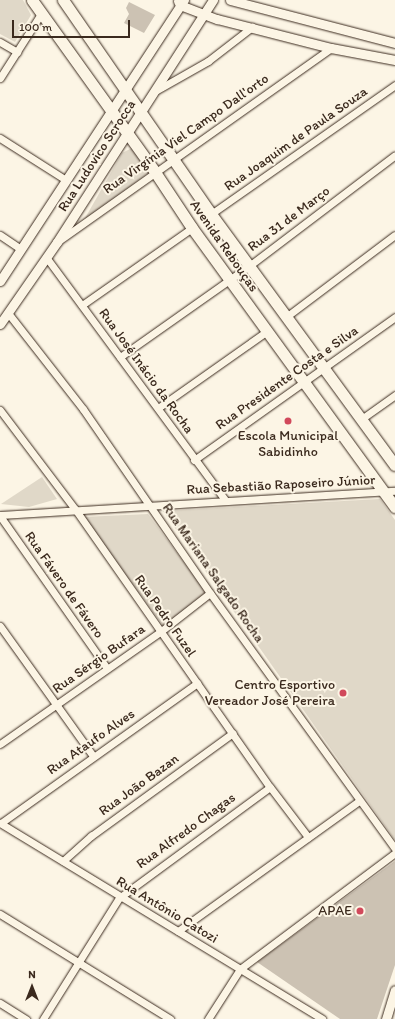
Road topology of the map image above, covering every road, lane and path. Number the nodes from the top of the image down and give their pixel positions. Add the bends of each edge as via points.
1 (32, 0) edge
2 (63, 0) edge
3 (213, 0) edge
4 (230, 0) edge
5 (181, 2) edge
6 (42, 14) junction
7 (203, 15) junction
8 (252, 27) junction
9 (0, 42) edge
10 (395, 43) edge
11 (331, 48) junction
12 (17, 52) junction
13 (395, 60) edge
14 (0, 78) edge
15 (395, 85) edge
16 (124, 90) junction
17 (157, 90) junction
18 (110, 111) junction
19 (141, 114) junction
20 (128, 134) junction
21 (0, 138) edge
22 (395, 155) edge
23 (173, 159) junction
24 (155, 172) junction
25 (66, 180) junction
26 (211, 214) junction
27 (192, 228) junction
28 (0, 235) edge
29 (395, 235) edge
30 (57, 242) junction
31 (21, 249) junction
32 (46, 257) junction
33 (249, 266) junction
34 (230, 280) junction
35 (0, 281) edge
36 (82, 305) junction
37 (8, 314) junction
38 (286, 317) junction
39 (395, 317) edge
40 (0, 324) edge
41 (267, 331) junction
42 (120, 357) junction
43 (324, 366) junction
44 (304, 381) junction
45 (395, 395) edge
46 (158, 408) junction
47 (0, 410) edge
48 (360, 420) junction
49 (194, 460) junction
50 (395, 465) edge
51 (390, 491) edge
52 (225, 500) junction
53 (150, 506) junction
54 (395, 507) edge
55 (75, 509) junction
56 (0, 515) edge
57 (210, 593) junction
58 (0, 626) edge
59 (160, 632) junction
60 (107, 668) junction
61 (197, 683) junction
62 (56, 706) junction
63 (233, 734) junction
64 (1, 741) edge
65 (93, 756) junction
66 (270, 787) junction
67 (359, 801) junction
68 (0, 823) edge
69 (308, 838) junction
70 (395, 849) edge
71 (395, 853) edge
72 (63, 861) junction
73 (119, 898) junction
74 (0, 914) edge
75 (178, 931) junction
76 (78, 962) junction
77 (240, 969) junction
78 (395, 990) edge
79 (0, 1003) edge
80 (26, 1019) edge
81 (43, 1019) edge
82 (170, 1019) edge
83 (208, 1019) edge
84 (322, 1019) edge
85 (386, 1019) edge

1 - 6 main road, Avenida Rebouças
2 - 16 main road, Avenida Rebouças
3 - 7 street, Rua Ludovico Scrocca
4 - 10 street
5 - 7 street
5 - 16 street, Rua Ludovico Scrocca
6 - 12 street
6 - 18 main road, Avenida Rebouças
7 - 8 street
7 - 17 street, Rua Ludovico Scrocca
8 - 11 street
8 - 17 street via 208,61
9 - 12 street
11 - 13 street
11 - 23 street, Rua Virgínia Viel Campo Dall'orto
12 - 14 street
15 - 26 street, Rua Joaquim de Paula Souza
16 - 18 street, Rua Ludovico Scrocca
16 - 19 main road, Avenida Rebouças
17 - 19 street, Rua Ludovico Scrocca
18 - 20 main road, Avenida Rebouças
18 - 25 street, Rua Ludovico Scrocca
19 - 20 street, Rua Ludovico Scrocca
19 - 23 main road, Avenida Rebouças
20 - 24 main road, Avenida Rebouças
20 - 30 street, Rua Ludovico Scrocca
21 - 25 street
22 - 33 street, Rua 31 de Março
23 - 24 street, Rua Virgínia Viel Campo Dall'orto
23 - 26 main road, Avenida Rebouças
24 - 27 main road, Avenida Rebouças
24 - 30 street, Rua Virgínia Viel Campo Dall'orto
25 - 31 street, Rua Ludovico Scrocca
26 - 33 main road, Avenida Rebouças
27 - 34 main road, Avenida Rebouças
27 - 36 street
28 - 31 street
29 - 38 street
30 - 32 street, Rua Ludovico Scrocca
31 - 35 street, Rua Ludovico Scrocca
32 - 36 street, Rua José Inácio da Rocha
32 - 37 street, Rua Ludovico Scrocca
33 - 34 street, Rua 31 de Março
33 - 38 main road, Avenida Rebouças
34 - 41 main road, Avenida Rebouças
34 - 42 street, Rua 31 de Março
36 - 42 street, Rua José Inácio da Rocha
37 - 40 street, Rua Ludovico Scrocca
37 - 53 street, Rua Mariana Salgado Rocha via 83,409
38 - 43 main road, Avenida Rebouças
39 - 43 street, Rua Presidente Costa e Silva
41 - 44 main road, Avenida Rebouças
41 - 46 street
42 - 46 street, Rua José Inácio da Rocha
43 - 44 street, Rua Presidente Costa e Silva
43 - 48 main road, Avenida Rebouças
44 - 49 street, Rua Presidente Costa e Silva
44 - 51 main road, Avenida Rebouças
45 - 48 street
46 - 49 street, Rua José Inácio da Rocha
47 - 55 street, Rua Pedro Fuzel
48 - 50 main road, Avenida Rebouças
49 - 52 street, Rua José Inácio da Rocha
51 - 52 street, Rua Sebastião Raposeiro Júnior
51 - 54 main road, Avenida Rebouças
52 - 53 street, Rua Sebastião Raposeiro Júnior
53 - 55 street, Rua Sebastião Raposeiro Júnior
53 - 57 street, Rua Mariana Salgado Rocha
55 - 56 street, Rua Sebastião Raposeiro Júnior
55 - 59 street, Rua Pedro Fuzel
56 - 60 street, Rua Fávero de Fávero
57 - 59 street, Rua Sérgio Bufara
57 - 67 street, Rua Mariana Salgado Rocha
58 - 62 street
59 - 60 street, Rua Sérgio Bufara
59 - 61 street, Rua Pedro Fuzel
60 - 62 street, Rua Sérgio Bufara
61 - 63 street, Rua Pedro Fuzel
61 - 65 street, Rua Ataufo Alves
62 - 64 street, Rua Sérgio Bufara
62 - 65 street
63 - 66 street, Rua Pedro Fuzel
63 - 72 street, Rua João Bazan via 91,836
65 - 68 street, Rua Ataufo Alves
66 - 69 street, Rua Pedro Fuzel
66 - 73 street, Rua Alfredo Chagas
67 - 69 street
67 - 70 street, Rua Mariana Salgado Rocha
68 - 72 street, Rua Antônio Catozi
69 - 75 street
71 - 77 street
72 - 73 street, Rua Antônio Catozi
73 - 75 street, Rua Antônio Catozi
73 - 76 street
74 - 76 street
75 - 77 street, Rua Antônio Catozi
76 - 81 street
76 - 82 street
77 - 83 street
77 - 84 street, Rua Antônio Catozi
78 - 85 street
79 - 80 street

